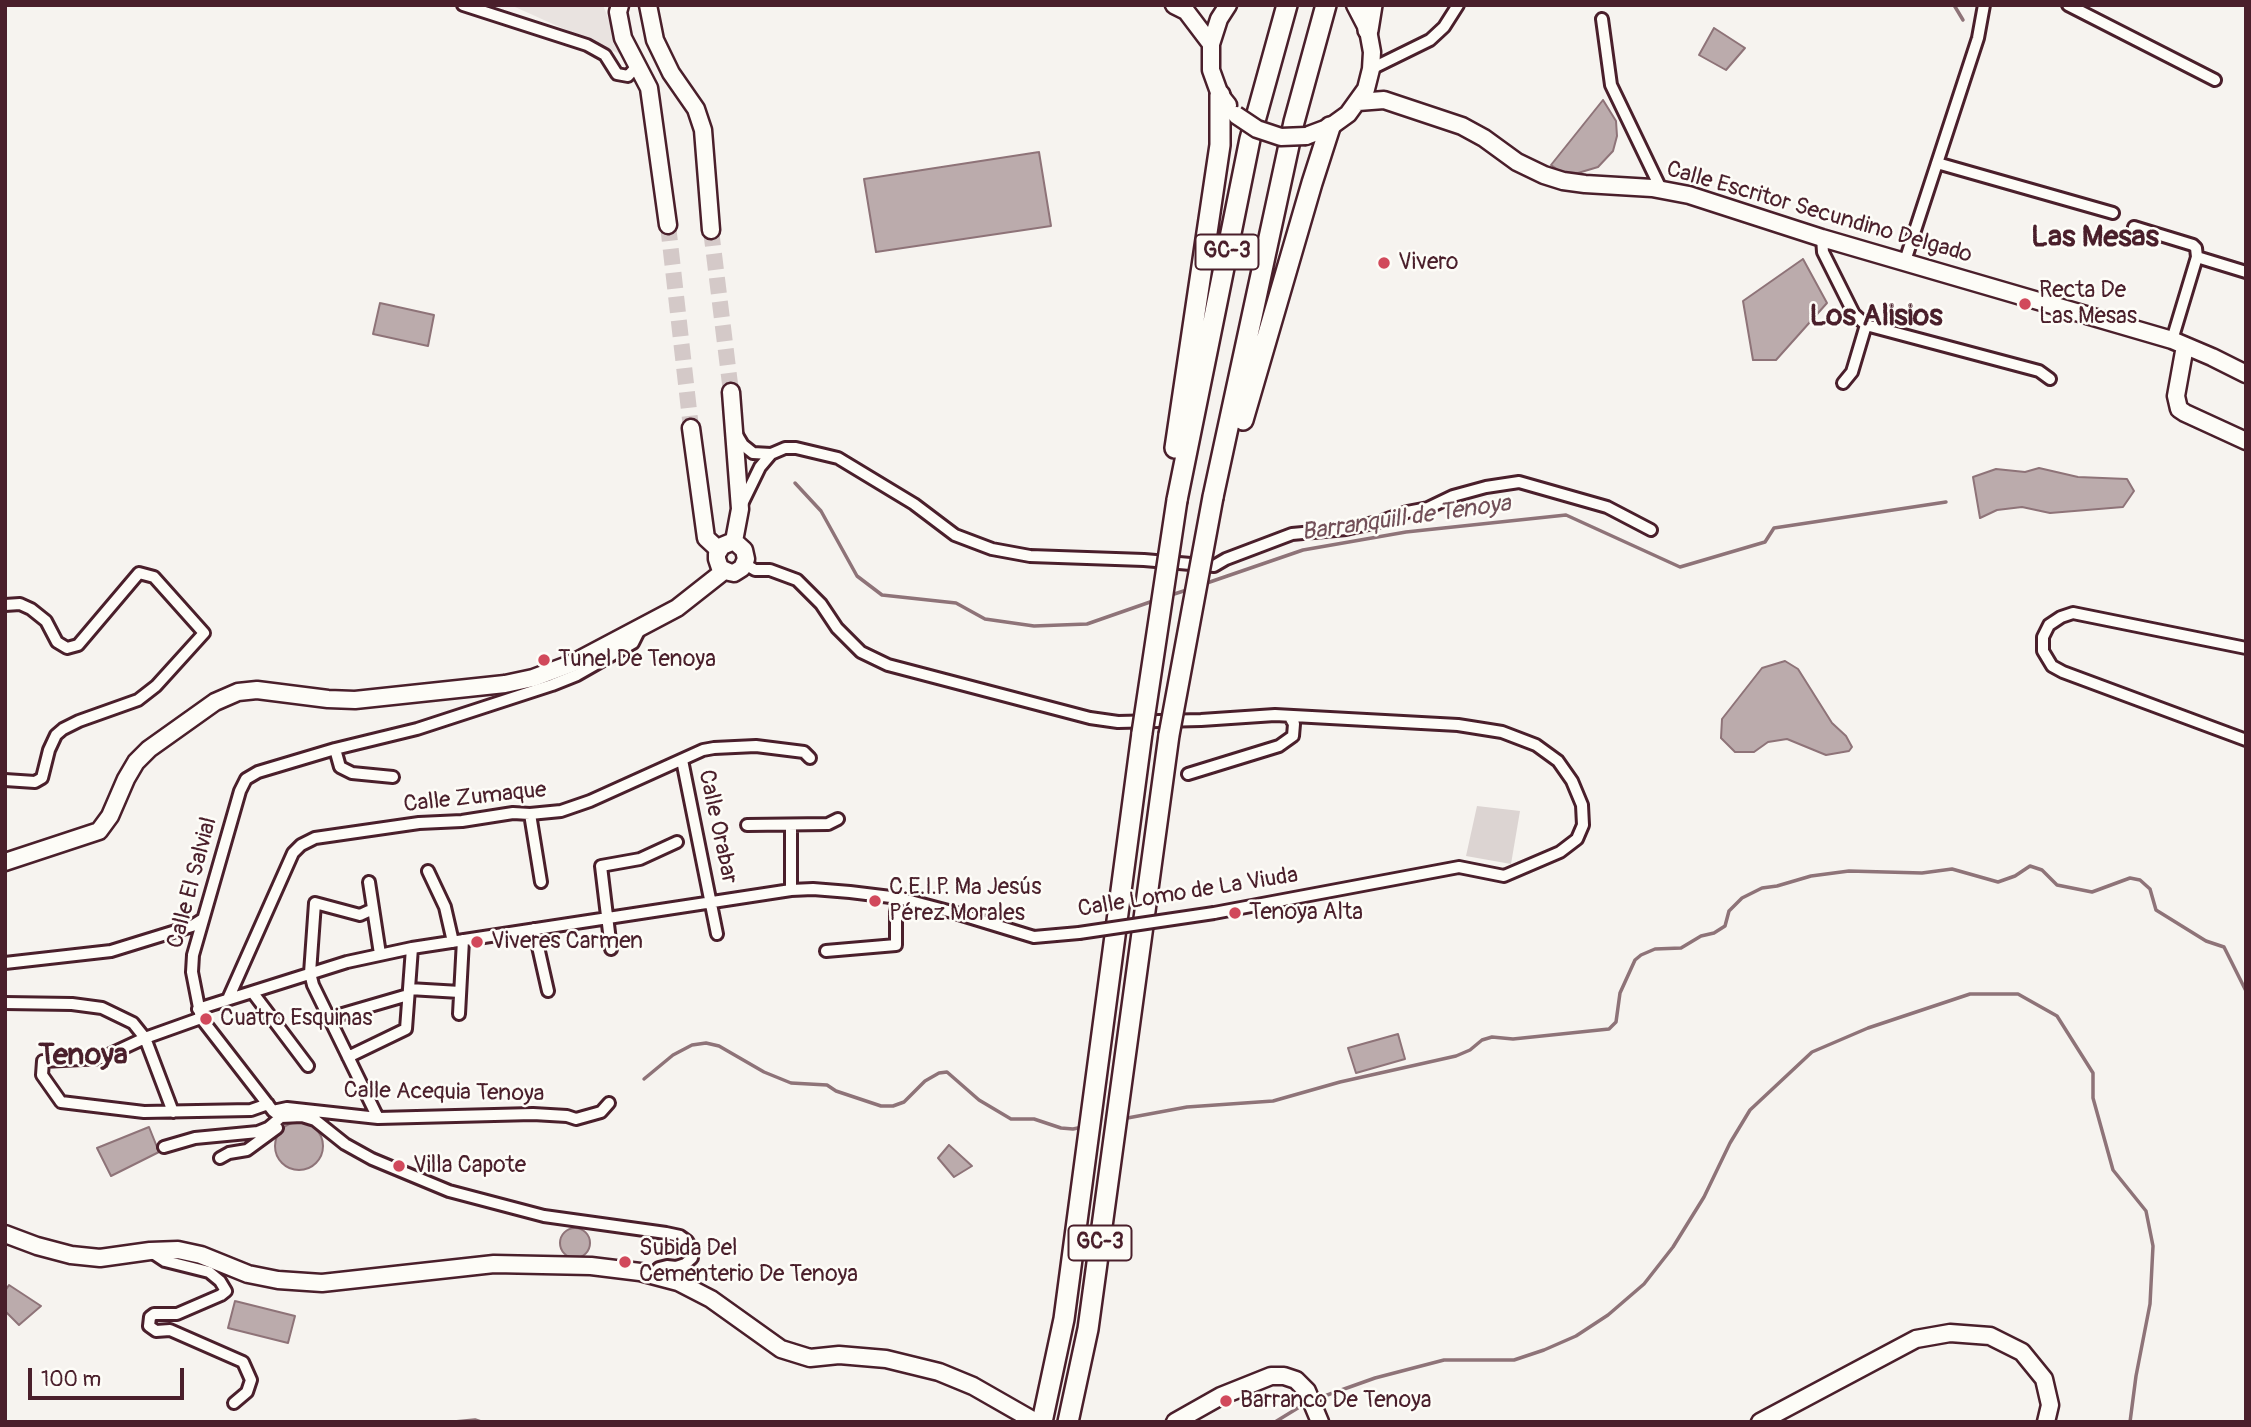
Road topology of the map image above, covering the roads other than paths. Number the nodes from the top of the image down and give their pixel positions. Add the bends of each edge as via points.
1 (463, 5) edge
2 (620, 5) edge
3 (649, 5) edge
4 (1174, 5) edge
5 (1228, 5) edge
6 (1287, 5) edge
7 (1326, 5) edge
8 (1355, 5) edge
9 (1372, 5) edge
10 (1458, 5) edge
11 (1984, 5) edge
12 (2068, 5) edge
13 (1602, 19) dead end
14 (1368, 30) junction
15 (1211, 44) junction
16 (1395, 57) junction
17 (637, 66) junction
18 (1371, 67) junction
19 (2215, 80) dead end
20 (1220, 95) junction
21 (1384, 100) junction
22 (1358, 102) junction
23 (1330, 127) junction
24 (1937, 163) junction
25 (1661, 190) junction
26 (2112, 213) dead end
27 (668, 225) tunnel mouth
28 (2134, 227) dead end
29 (711, 230) tunnel mouth
30 (1822, 238) junction
31 (2197, 257) junction
32 (1905, 261) junction
33 (2246, 272) edge
34 (1866, 325) junction
35 (2179, 343) junction
36 (2246, 374) edge
37 (2050, 379) dead end
38 (1843, 383) dead end
39 (731, 392) tunnel mouth
40 (691, 428) tunnel mouth
41 (734, 430) junction
42 (2246, 441) edge
43 (771, 454) junction
44 (1218, 498) junction
45 (1172, 501) junction
46 (740, 509) junction
47 (1651, 530) dead end
48 (734, 541) junction
49 (719, 550) junction
50 (745, 564) junction
51 (724, 571) junction
52 (5, 605) edge
53 (641, 626) junction
54 (2246, 648) edge
55 (1290, 717) junction
56 (2246, 740) edge
57 (335, 749) junction
58 (810, 758) dead end
59 (682, 760) junction
60 (1188, 774) dead end
61 (393, 777) dead end
62 (5, 780) edge
63 (530, 814) junction
64 (838, 819) dead end
65 (747, 825) dead end
66 (791, 825) junction
67 (677, 842) dead end
68 (5, 862) edge
69 (428, 871) dead end
70 (369, 882) dead end
71 (541, 882) dead end
72 (791, 890) junction
73 (899, 898) junction
74 (712, 902) junction
75 (373, 909) junction
76 (608, 918) junction
77 (203, 919) junction
78 (534, 929) junction
79 (717, 934) dead end
80 (458, 941) junction
81 (412, 948) junction
82 (611, 949) dead end
83 (826, 951) dead end
84 (380, 954) junction
85 (5, 962) edge
86 (310, 972) junction
87 (548, 991) dead end
88 (409, 992) junction
89 (460, 992) junction
90 (253, 993) junction
91 (228, 999) junction
92 (5, 1003) edge
93 (200, 1013) junction
94 (459, 1014) dead end
95 (329, 1018) junction
96 (145, 1038) junction
97 (348, 1057) junction
98 (308, 1066) dead end
99 (43, 1074) joint
100 (609, 1102) dead end
101 (173, 1112) junction
102 (278, 1112) junction
103 (378, 1118) junction
104 (164, 1147) dead end
105 (220, 1158) dead end
106 (5, 1234) edge
107 (150, 1251) junction
108 (652, 1275) junction
109 (234, 1403) dead end
110 (1036, 1422) edge
111 (1042, 1422) edge
112 (1068, 1422) edge
113 (1175, 1422) edge
114 (1320, 1422) edge
115 (1760, 1422) edge
116 (2046, 1422) edge

1 - 17 street via 587,45 605,55 617,74 628,76
2 - 17 main road via 623,38
3 - 29 main road via 655,40 696,109 703,130
4 - 15 main road via 1186,11
5 - 15 main road
6 - 45 highway, GC-3 via 1250,139
7 - 44 highway, GC-3 via 1294,122
8 - 14 main road
9 - 14 highway
10 - 16 street via 1430,40
11 - 24 street via 1978,38
12 - 19 street
13 - 25 street via 1611,85
14 - 18 main road
15 - 20 main road via 1211,70
16 - 18 street
16 - 18 street
17 - 27 main road via 649,89
18 - 21 main road
18 - 22 main road
20 - 23 main road, bridge via 1236,115 1257,130 1281,137 1306,136
20 - 45 highway via 1220,145
21 - 22 main road, Calle Escritor Secundino Delgado
21 - 25 main road, Calle Escritor Secundino Delgado via 1462,126 1544,175 1585,184
22 - 23 main road
23 - 44 highway
24 - 26 street
24 - 32 street
25 - 30 main road, Calle Escritor Secundino Delgado
28 - 31 street via 2193,245
30 - 32 main road, Calle Escritor Secundino Delgado
30 - 34 street via 1823,252 1854,314
31 - 33 street
31 - 35 street
32 - 35 main road, Calle Escritor Secundino Delgado
34 - 37 street via 2039,371
34 - 38 street via 1852,372
35 - 36 main road, Calle Escritor Secundino Delgado
35 - 42 main road via 2179,408
39 - 41 main road
40 - 49 main road via 706,538
41 - 43 street via 753,453
41 - 46 main road
43 - 46 street
43 - 47 street via 796,448 838,458 955,535 992,549 1030,555 1214,566 1292,534 1370,524 1453,496 1519,482 1607,507
44 - 112 highway, GC-3, bridge via 1170,735 1088,1329
45 - 111 highway, GC-3, bridge via 1064,1319
46 - 48 main road
48 - 49 main road
48 - 50 main road via 744,550
49 - 51 main road via 717,559
50 - 51 main road via 734,573
50 - 55 street via 797,580 861,652 888,665 1118,722
51 - 53 main road via 677,608
52 - 62 street via 31,609 67,648 78,645 139,573 154,577 204,633 138,700 56,735 42,778 35,782
53 - 57 street, Calle El Salvial via 634,642 565,680 417,729
53 - 68 main road via 573,663 505,684 355,700 238,692 215,702 149,749 136,762 99,831
54 - 56 street via 2073,613 2049,625 2043,637 2043,652 2052,666 2063,672
55 - 60 street via 1293,736 1279,746
55 - 73 street, Calle Lomo de La Viuda, bridge via 1458,725 1503,732 1536,745 1558,761 1572,781 1583,825 1577,839 1560,852 1504,876 1458,867 1079,933 1034,937
57 - 61 street via 340,767 352,773
57 - 77 street, Calle El Salvial via 246,779
58 - 59 street, Calle Zumaque via 804,752 756,746 715,748
59 - 63 street, Calle Zumaque via 590,801 561,811
59 - 74 street, Calle Orabar
63 - 71 street
63 - 91 street, Calle Zumaque via 419,823 315,838 301,845 293,853
64 - 66 street via 828,824
65 - 66 street
66 - 72 street
67 - 76 street via 640,859 601,866
69 - 80 street
70 - 75 street
72 - 73 street, Calle Lomo de La Viuda
72 - 74 street, Calle Lomo de La Viuda
73 - 83 street via 896,945
74 - 76 street, Calle Lomo de La Viuda
74 - 79 street, Calle Orabar
75 - 84 street
75 - 86 street via 360,915 315,903
76 - 78 street, Calle Lomo de La Viuda
76 - 82 street
77 - 85 street via 111,951
77 - 93 street, Calle El Salvial via 192,972
78 - 80 street, Calle Lomo de La Viuda
78 - 87 street
80 - 81 street, Calle Lomo de La Viuda
80 - 89 street
81 - 84 street, Calle Lomo de La Viuda
81 - 88 street
84 - 86 street, Calle Lomo de La Viuda
86 - 90 street, Calle Lomo de La Viuda
86 - 95 street
88 - 89 street
88 - 95 street
88 - 97 street via 406,1029
89 - 94 street
90 - 91 street, Calle Lomo de La Viuda
90 - 98 street
91 - 93 street, Calle Lomo de La Viuda
92 - 96 street via 102,1008 134,1023
93 - 96 street, Calle Lomo de La Viuda
93 - 102 street, Calle El Salvial
95 - 97 street
96 - 99 street, Calle Lomo de La Viuda via 102,1058 43,1061
96 - 101 street
97 - 103 street
99 - 101 street, Calle Acequia Tenoya via 61,1102
100 - 103 street, Calle Acequia Tenoya via 601,1112 576,1119 533,1114
101 - 102 street, Calle Acequia Tenoya
102 - 103 street, Calle Acequia Tenoya via 288,1108
102 - 104 street via 268,1128 258,1132 195,1138
102 - 105 street via 247,1150
102 - 108 street via 315,1120 372,1159 449,1191 544,1216 666,1233 687,1241 692,1258 676,1267 659,1268
106 - 107 main road via 71,1255 100,1258
107 - 108 main road via 178,1250 248,1274 322,1283 494,1264 591,1266
107 - 109 street via 220,1280 226,1291 221,1296 177,1314 154,1314 149,1326 156,1331 170,1330 243,1362 251,1380 247,1392
108 - 110 main road via 711,1299 781,1349 810,1358 886,1359 939,1372
113 - 114 main road via 1221,1396 1271,1376 1296,1380 1307,1391
115 - 116 main road via 1916,1339 1951,1334 1990,1336 2022,1352 2044,1379 2050,1405

